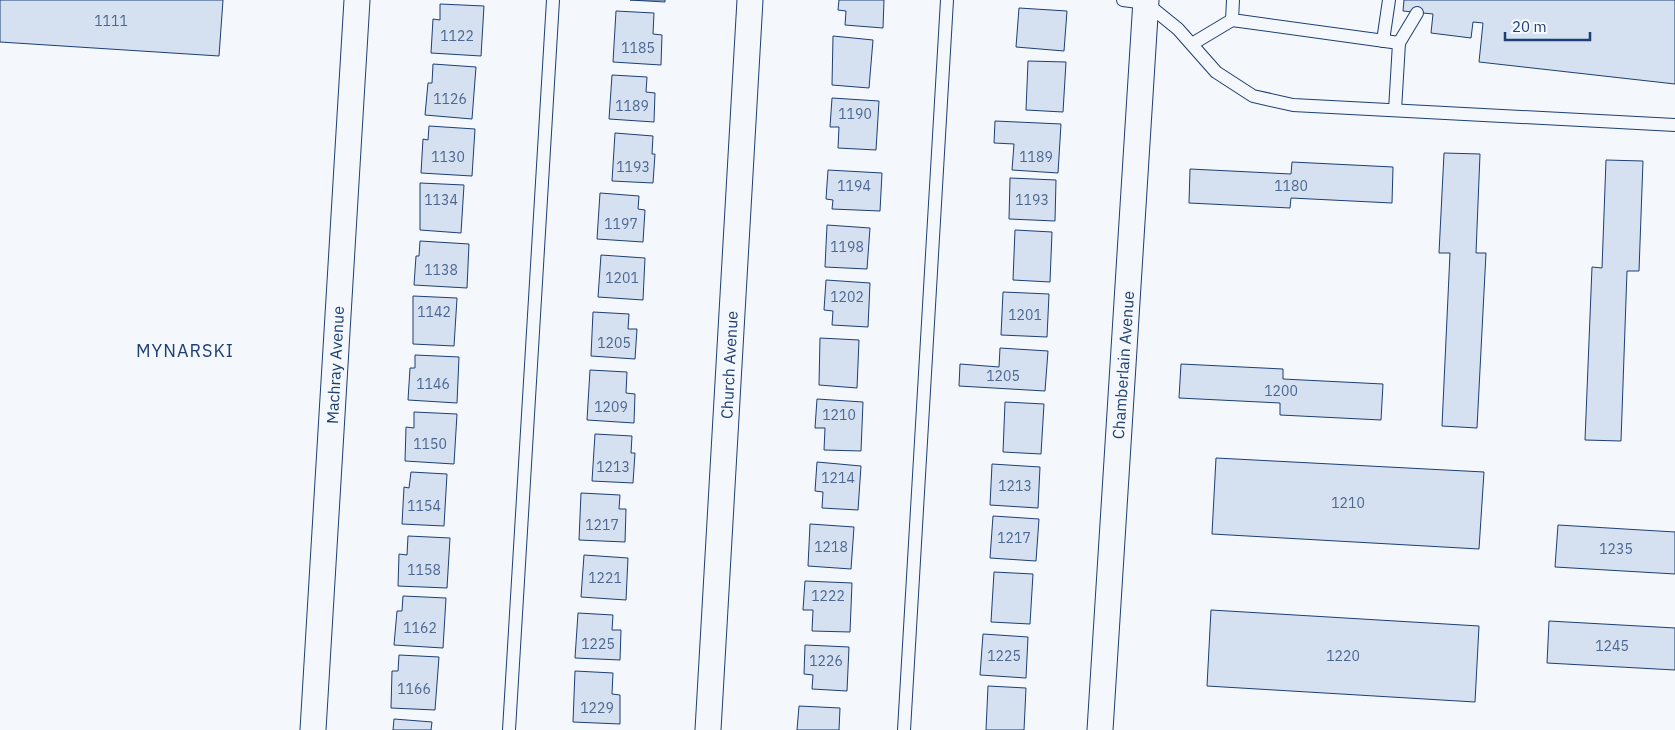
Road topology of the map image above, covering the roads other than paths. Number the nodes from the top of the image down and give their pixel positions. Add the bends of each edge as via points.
1 (357, 0) edge
2 (553, 0) edge
3 (750, 0) edge
4 (948, 0) edge
5 (1234, 0) edge
6 (1389, 0) edge
7 (1138, 1) edge
8 (1417, 12) dead end
9 (1232, 20) junction
10 (1383, 41) junction
11 (1399, 43) junction
12 (1192, 44) junction
13 (1395, 110) junction
14 (1675, 125) edge
15 (313, 730) edge
16 (509, 730) edge
17 (708, 730) edge
18 (904, 730) edge
19 (1100, 730) edge

1 - 15 street, Machray Avenue
2 - 16 lane
3 - 17 street, Church Avenue
4 - 18 lane
5 - 9 lane
6 - 10 lane
7 - 12 lane via 1178,28
7 - 19 street, Chamberlain Avenue
8 - 11 lane
9 - 10 lane
9 - 12 lane
10 - 11 lane
11 - 13 lane
12 - 13 lane via 1216,72 1253,96 1293,105
13 - 14 lane

